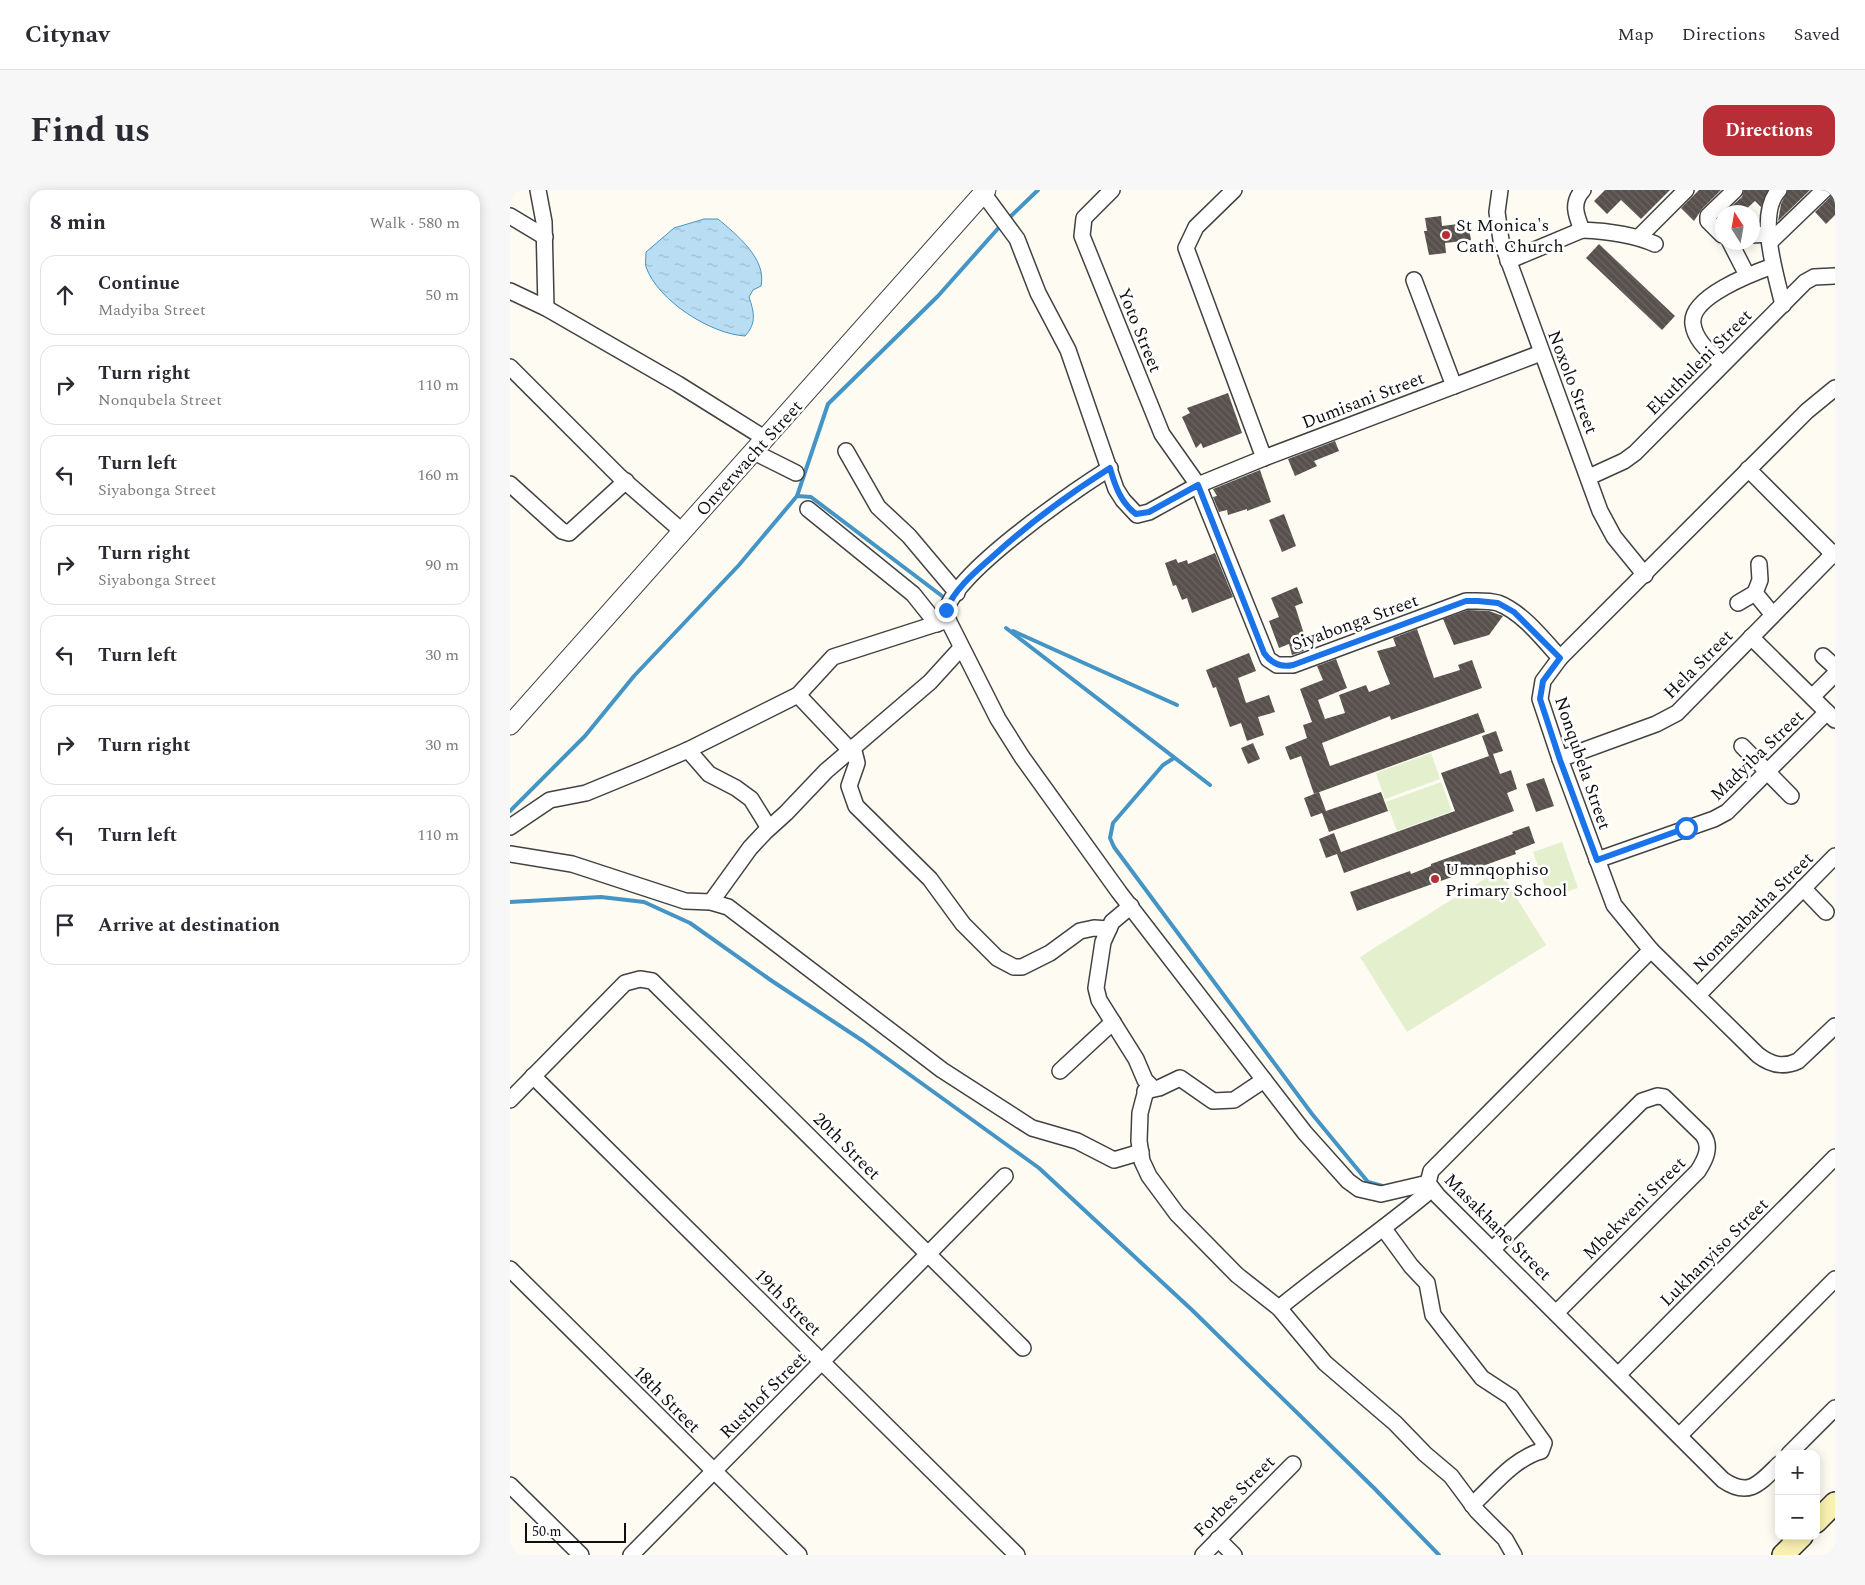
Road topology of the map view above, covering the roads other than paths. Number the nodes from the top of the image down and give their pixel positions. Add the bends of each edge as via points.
1 (538, 190) edge
2 (1112, 190) edge
3 (1234, 190) edge
4 (1500, 190) edge
5 (1583, 190) edge
6 (1686, 190) edge
7 (1735, 190) edge
8 (1779, 190) edge
9 (1824, 190) edge
10 (984, 192) edge
11 (1719, 205) edge
12 (1715, 209) edge
13 (510, 216) edge
14 (1715, 228) edge
15 (1582, 230) junction
16 (1760, 236) edge
17 (545, 238) junction
18 (1639, 238) junction
19 (1770, 238) junction
20 (1655, 244) dead end
21 (1734, 250) edge
22 (1508, 261) junction
23 (1773, 266) junction
24 (1748, 275) junction
25 (1835, 276) edge
26 (1414, 280) dead end
27 (511, 293) edge
28 (1783, 305) junction
29 (546, 308) junction
30 (1541, 353) junction
31 (1722, 364) junction
32 (510, 367) edge
33 (1454, 386) junction
34 (1835, 388) edge
35 (760, 446) junction
36 (846, 451) dead end
37 (1264, 458) junction
38 (1110, 468) junction
39 (1748, 470) junction
40 (796, 474) dead end
41 (1589, 477) junction
42 (626, 481) junction
43 (510, 484) edge
44 (1198, 485) junction
45 (808, 509) dead end
46 (683, 532) junction
47 (1834, 554) edge
48 (1759, 564) dead end
49 (1644, 574) junction
50 (956, 593) junction
51 (1755, 593) junction
52 (1738, 603) dead end
53 (1773, 615) junction
54 (943, 622) junction
55 (1752, 637) junction
56 (961, 648) junction
57 (1823, 656) dead end
58 (1560, 658) junction
59 (1835, 667) edge
60 (1835, 674) edge
61 (798, 695) junction
62 (1812, 697) junction
63 (1831, 716) edge
64 (510, 725) edge
65 (1742, 746) dead end
66 (852, 749) junction
67 (688, 750) junction
68 (1560, 760) junction
69 (1768, 773) junction
70 (1791, 796) dead end
71 (510, 826) edge
72 (769, 828) junction
73 (510, 854) edge
74 (1835, 856) edge
75 (1597, 860) junction
76 (1803, 888) junction
77 (711, 902) junction
78 (1130, 906) junction
79 (1826, 912) dead end
80 (1109, 929) junction
81 (1651, 950) junction
82 (1698, 995) junction
83 (1113, 1022) junction
84 (1835, 1026) edge
85 (1060, 1071) dead end
86 (534, 1076) junction
87 (1264, 1080) junction
88 (1147, 1090) junction
89 (510, 1100) edge
90 (1141, 1152) junction
91 (1835, 1157) edge
92 (1006, 1176) dead end
93 (1430, 1186) junction
94 (1384, 1229) junction
95 (1493, 1249) junction
96 (929, 1254) junction
97 (510, 1269) edge
98 (1835, 1279) edge
99 (1279, 1308) junction
100 (1557, 1312) junction
101 (1023, 1348) dead end
102 (822, 1362) junction
103 (1619, 1374) junction
104 (1835, 1408) edge
105 (1680, 1435) junction
106 (1793, 1450) edge
107 (1292, 1464) dead end
108 (1775, 1468) edge
109 (714, 1471) junction
110 (510, 1485) edge
111 (1835, 1503) edge
112 (1472, 1505) junction
113 (1820, 1518) edge
114 (1218, 1539) junction
115 (1798, 1540) edge
116 (581, 1555) edge
117 (631, 1555) edge
118 (798, 1555) edge
119 (1017, 1555) edge
120 (1202, 1555) edge
121 (1234, 1555) edge
122 (1514, 1555) edge
123 (1783, 1555) edge

1 - 17 street
2 - 44 street, Yoto Street via 1084,218 1082,236 1162,434
3 - 37 street via 1196,227 1186,248
4 - 22 street, Noxolo Street via 1498,228
5 - 15 street via 1575,201
6 - 18 street
7 - 11 street
8 - 19 street via 1769,204
9 - 19 street
10 - 35 street, Onverwacht Street
10 - 38 street via 1021,247 1038,294 1071,357
12 - 14 street via 1708,216 1708,221
13 - 17 street
15 - 18 street
15 - 22 street
16 - 19 street
17 - 29 street
18 - 20 street
19 - 23 street
21 - 24 street
22 - 30 street, Noxolo Street
23 - 24 street
23 - 28 street
24 - 31 street via 1716,292 1693,318 1695,333
25 - 28 street, Ekuthuleni Street via 1814,277 1805,282
26 - 33 street
27 - 29 street
28 - 31 street, Ekuthuleni Street
29 - 35 street via 678,384
30 - 33 street, Dumisani Street
30 - 41 street, Noxolo Street
31 - 41 street, Ekuthuleni Street via 1635,453
32 - 42 street
33 - 37 street, Dumisani Street
34 - 39 street, Nonqubela Street
35 - 40 street
35 - 46 street, Onverwacht Street
36 - 50 street via 878,507 920,549
37 - 44 street, Dumisani Street
38 - 44 street, Dumisani Street via 1116,489 1136,514 1149,512
38 - 50 street via 1023,528
39 - 47 street
39 - 49 street, Nonqubela Street
41 - 49 street, Noxolo Street via 1606,525
42 - 43 street via 570,533 562,531
42 - 46 street
44 - 58 street, Siyabonga Street via 1264,653 1277,665 1293,665 1466,601 1498,603 1514,612
45 - 54 street
46 - 64 street, Onverwacht Street
47 - 53 street, Hela Street
48 - 51 street via 1760,580
49 - 58 street, Nonqubela Street
50 - 54 street
51 - 52 street
51 - 53 street
53 - 55 street, Hela Street
54 - 56 street
54 - 61 street via 832,657
55 - 62 street
55 - 68 street, Hela Street via 1677,713
56 - 66 street via 930,682
56 - 78 street via 1022,757
57 - 59 street
58 - 68 street, Nonqubela Street via 1548,670 1540,689 1542,706
60 - 62 street
61 - 66 street
61 - 67 street
62 - 63 street
63 - 69 street, Madyiba Street
65 - 69 street
66 - 72 street
66 - 80 street via 857,764 849,786 856,806 930,879 963,924 997,958 1014,967 1022,967 1050,953 1080,931
67 - 71 street via 586,793 550,800
67 - 72 street via 709,774 751,799
68 - 75 street, Nonqubela Street
69 - 70 street
69 - 75 street, Madyiba Street via 1734,807 1720,816
72 - 77 street via 750,848
73 - 77 street via 572,864 685,901
74 - 76 street, Nomasabatha Street
75 - 81 street, Nonqubela Street via 1614,905
76 - 79 street
76 - 82 street, Nomasabatha Street
77 - 90 street via 728,907 942,1070 1032,1128 1078,1141 1114,1160
78 - 80 street via 1112,922
78 - 87 street
80 - 83 street via 1099,957 1096,988 1099,1000
81 - 82 street, Nonqubela Street
81 - 93 street, Masakhane Street via 1431,1171
82 - 84 street, Nonqubela Street via 1758,1055 1773,1064 1798,1061
83 - 85 street
83 - 88 street via 1152,1087
86 - 89 street
86 - 96 street, 20th Street via 625,983 640,979 656,984
86 - 102 street, 19th Street
87 - 88 street via 1234,1100 1213,1101 1180,1078
87 - 93 street via 1305,1133 1358,1189 1381,1194
88 - 90 street via 1140,1113
90 - 99 street via 1149,1176 1193,1232 1237,1275
91 - 103 street, Lukhanyiso Street
92 - 96 street, Rusthof Street
93 - 94 street
93 - 95 street, Masakhane Street
94 - 99 street
94 - 112 street via 1427,1283 1434,1315 1447,1333 1482,1378 1511,1397 1544,1443 1541,1451 1505,1472
95 - 100 street, Masakhane Street
95 - 100 street, Mbekweni Street via 1642,1101 1664,1097 1706,1139 1707,1154 1698,1171
96 - 101 street, 20th Street
96 - 102 street, Rusthof Street
97 - 109 street, 18th Street
98 - 105 street
99 - 112 street via 1326,1363 1451,1476
100 - 103 street, Masakhane Street
102 - 109 street, Rusthof Street
102 - 119 street, 19th Street
103 - 105 street, Masakhane Street
104 - 106 street
105 - 108 street, Masakhane Street via 1734,1488 1756,1486
107 - 114 street, Forbes Street
109 - 117 street, Rusthof Street
109 - 118 street, 18th Street
110 - 116 street
111 - 113 main road
112 - 122 street via 1505,1539
114 - 120 street, Forbes Street
114 - 121 street
115 - 123 main road

